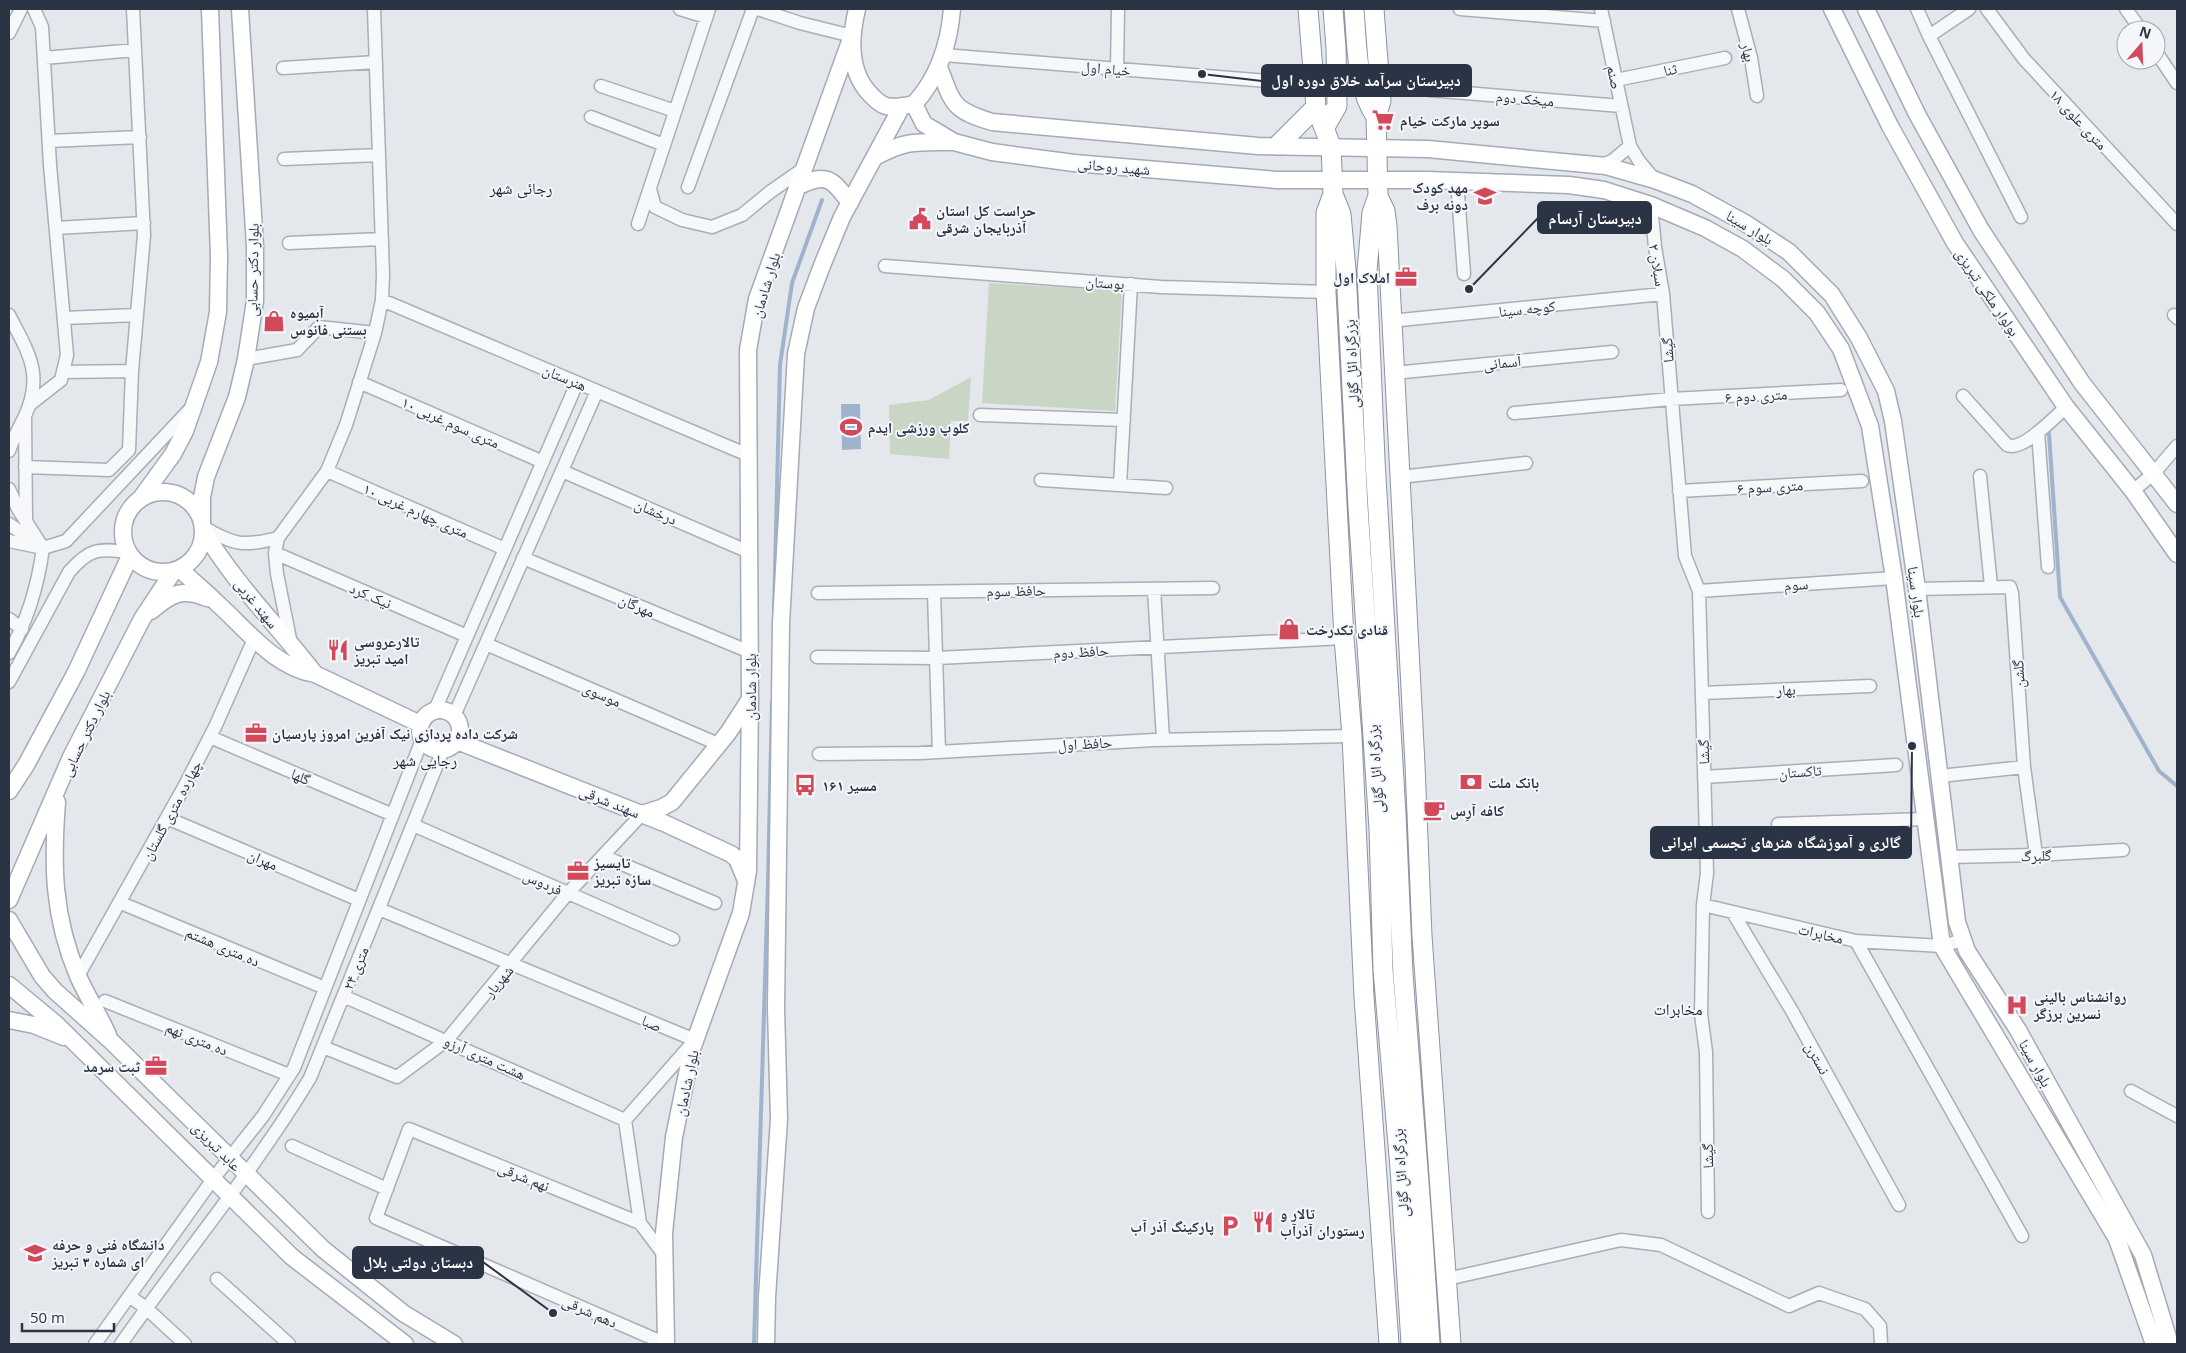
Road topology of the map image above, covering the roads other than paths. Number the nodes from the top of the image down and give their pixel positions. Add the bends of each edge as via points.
1 (21, 9) edge
2 (34, 9) edge
3 (133, 9) edge
4 (210, 9) edge
5 (240, 9) edge
6 (374, 9) edge
7 (680, 9) edge
8 (753, 9) edge
9 (758, 9) edge
10 (856, 9) edge
11 (952, 9) edge
12 (1118, 9) edge
13 (1308, 9) edge
14 (1333, 9) edge
15 (1354, 9) edge
16 (1374, 9) edge
17 (1460, 9) edge
18 (1738, 9) edge
19 (1832, 9) edge
20 (1866, 9) edge
21 (1917, 9) edge
22 (1969, 9) edge
23 (1987, 9) edge
24 (2126, 9) edge
25 (707, 13) edge
26 (1602, 15) edge
27 (2134, 20) edge
28 (9, 33) edge
29 (852, 36) junction
30 (1929, 36) junction
31 (135, 50) junction
32 (44, 58) junction
33 (1724, 58) dead end
34 (942, 61) junction
35 (376, 62) junction
36 (2166, 67) edge
37 (283, 68) dead end
38 (1117, 69) junction
39 (1616, 80) junction
40 (1268, 81) dead end
41 (2177, 83) edge
42 (601, 86) dead end
43 (1429, 90) dead end
44 (1757, 96) dead end
45 (908, 105) junction
46 (1621, 106) junction
47 (1316, 107) junction
48 (675, 111) junction
49 (591, 117) dead end
50 (1376, 117) junction
51 (1325, 127) junction
52 (140, 137) junction
53 (49, 141) junction
54 (954, 142) junction
55 (664, 145) junction
56 (1278, 145) junction
57 (1331, 146) junction
58 (1630, 146) junction
59 (1377, 147) junction
60 (379, 155) junction
61 (875, 157) junction
62 (284, 159) dead end
63 (1601, 165) junction
64 (803, 169) junction
65 (1655, 180) junction
66 (1456, 181) junction
67 (688, 187) dead end
68 (797, 187) junction
69 (1333, 187) junction
70 (1378, 187) junction
71 (650, 189) junction
72 (850, 203) junction
73 (1651, 205) junction
74 (2021, 217) dead end
75 (144, 223) junction
76 (638, 224) dead end
77 (2177, 224) edge
78 (56, 228) junction
79 (382, 240) junction
80 (290, 243) dead end
81 (885, 266) dead end
82 (1346, 270) junction
83 (1367, 271) junction
84 (1464, 274) dead end
85 (1131, 284) junction
86 (1326, 292) junction
87 (1663, 294) junction
88 (382, 300) junction
89 (9, 315) edge
90 (137, 315) junction
91 (64, 318) junction
92 (1390, 321) junction
93 (375, 332) junction
94 (1612, 352) dead end
95 (246, 360) junction
96 (132, 371) junction
97 (63, 372) junction
98 (1393, 373) junction
99 (359, 382) junction
100 (578, 383) junction
101 (1841, 390) dead end
102 (597, 391) junction
103 (1963, 396) dead end
104 (1671, 399) junction
105 (195, 403) junction
106 (2066, 407) junction
107 (27, 410) junction
108 (1514, 414) dead end
109 (980, 415) dead end
110 (1124, 420) junction
111 (1893, 422) junction
112 (1870, 426) junction
113 (2038, 432) junction
114 (2177, 446) edge
115 (9, 451) edge
116 (748, 455) junction
117 (543, 462) junction
118 (1526, 463) dead end
119 (26, 467) junction
120 (327, 470) junction
121 (562, 471) junction
122 (2154, 473) junction
123 (1980, 476) dead end
124 (1400, 477) junction
125 (1041, 480) dead end
126 (1862, 481) dead end
127 (1120, 486) junction
128 (1166, 488) dead end
129 (9, 489) edge
130 (1679, 491) junction
131 (2133, 491) junction
132 (141, 498) junction
133 (2177, 504) edge
134 (26, 520) junction
135 (9, 524) edge
136 (203, 527) junction
137 (278, 538) junction
138 (9, 542) edge
139 (44, 548) junction
140 (505, 549) junction
141 (749, 552) junction
142 (275, 553) junction
143 (128, 554) junction
144 (2177, 554) edge
145 (524, 558) junction
146 (2048, 566) dead end
147 (176, 570) junction
148 (1894, 578) junction
149 (1991, 586) junction
150 (1213, 588) dead end
151 (1154, 589) junction
152 (1916, 589) junction
153 (1699, 591) junction
154 (934, 592) junction
155 (818, 593) dead end
156 (217, 602) junction
157 (9, 619) edge
158 (142, 619) junction
159 (22, 629) junction
160 (467, 636) junction
161 (1344, 638) junction
162 (254, 639) junction
163 (486, 644) junction
164 (292, 645) junction
165 (1158, 647) junction
166 (750, 652) junction
167 (9, 653) edge
168 (817, 657) dead end
169 (937, 658) junction
170 (315, 674) junction
171 (9, 682) edge
172 (1870, 686) dead end
173 (1702, 693) junction
174 (750, 699) junction
175 (435, 710) junction
176 (454, 716) junction
177 (421, 732) junction
178 (1352, 736) junction
179 (210, 737) junction
180 (1163, 739) junction
181 (457, 740) junction
182 (718, 744) junction
183 (443, 750) junction
184 (939, 752) junction
185 (819, 754) dead end
186 (1896, 765) dead end
187 (2024, 767) junction
188 (1940, 776) junction
189 (1704, 777) junction
190 (58, 789) junction
191 (9, 791) edge
192 (642, 814) junction
193 (393, 815) junction
194 (167, 818) junction
195 (1924, 819) junction
196 (1778, 824) dead end
197 (413, 825) junction
198 (2123, 850) dead end
199 (2036, 855) junction
200 (603, 856) junction
201 (1949, 857) junction
202 (746, 882) junction
203 (568, 893) junction
204 (9, 900) edge
205 (359, 900) junction
206 (121, 903) junction
207 (715, 903) dead end
208 (1703, 905) junction
209 (379, 909) junction
210 (1733, 913) junction
211 (9, 920) edge
212 (673, 939) dead end
213 (1963, 940) junction
214 (1856, 941) junction
215 (1942, 946) junction
216 (511, 964) junction
217 (78, 976) junction
218 (9, 985) edge
219 (325, 988) junction
220 (343, 996) junction
221 (105, 1001) dead end
222 (9, 1020) edge
223 (71, 1039) junction
224 (447, 1040) junction
225 (695, 1040) junction
226 (111, 1041) junction
227 (300, 1051) junction
228 (321, 1053) junction
229 (289, 1075) junction
230 (2130, 1091) dead end
231 (2177, 1116) edge
232 (625, 1120) junction
233 (292, 1146) dead end
234 (229, 1158) junction
235 (245, 1175) junction
236 (213, 1179) junction
237 (387, 1189) junction
238 (229, 1196) junction
239 (1899, 1206) dead end
240 (1708, 1212) dead end
241 (640, 1223) junction
242 (2022, 1236) dead end
243 (664, 1255) junction
244 (217, 1279) dead end
245 (1447, 1279) junction
246 (128, 1296) junction
247 (146, 1308) junction
248 (400, 1343) edge
249 (96, 1344) edge
250 (122, 1344) edge
251 (185, 1344) edge
252 (289, 1344) edge
253 (454, 1344) edge
254 (666, 1344) edge
255 (766, 1344) edge
256 (1389, 1344) edge
257 (1411, 1344) edge
258 (1430, 1344) edge
259 (1450, 1344) edge
260 (1881, 1344) edge
261 (2154, 1344) edge
262 (2170, 1344) edge

1 - 28 street
2 - 32 street via 42,27
3 - 31 street
4 - 105 main road via 218,312 209,362
5 - 95 main road, بلوار دکتر حسابی via 255,246 255,301
6 - 35 street
7 - 25 street
8 - 67 street
9 - 29 street
10 - 29 main road
11 - 34 main road
12 - 38 street
13 - 47 highway
14 - 51 highway via 1337,106
15 - 50 highway via 1357,56 1365,96
16 - 50 highway via 1381,101
17 - 26 street
18 - 44 street, بهار
19 - 106 main road, بولوار ملکی تبریزی via 1890,126 1955,243
20 - 122 main road, بولوار ملکی تبریزی via 1917,114 1981,230 2082,383
21 - 30 street
22 - 30 street
23 - 77 street, ۱۸ متری علوی via 2024,59
24 - 27 street
25 - 48 street
26 - 39 street, صنم
29 - 45 main road via 854,68 864,87 877,101 887,106
29 - 64 main road, بلوار شادمان
30 - 74 street
31 - 32 street
31 - 52 street
32 - 53 street
33 - 39 street, ثنا
34 - 38 street, خیام اول
34 - 45 main road, بلوار شادمان via 931,84
34 - 56 main road via 952,102 971,116 992,122 1258,146
35 - 37 street
35 - 60 street
36 - 41 street
38 - 40 street, خیام اول
39 - 46 street, صنم
42 - 48 street
43 - 46 street, میخک دوم
45 - 54 main road, شهید روحانی via 924,124
45 - 61 main road, بلوار شادمان
46 - 58 street, صنم
47 - 51 highway
47 - 56 highway
48 - 55 street
49 - 55 street
50 - 59 highway
51 - 57 highway
52 - 53 street
52 - 75 street
53 - 78 street
54 - 61 main road via 911,142
54 - 69 main road, شهید روحانی via 992,152 1074,163
55 - 71 street
56 - 57 main road
57 - 59 main road, بلوار سینا
57 - 69 highway
58 - 63 street
58 - 65 street
59 - 63 main road, بلوار سینا
59 - 70 highway
60 - 62 street
60 - 79 street
61 - 72 main road, بلوار شادمان
63 - 65 main road, بلوار سینا
64 - 68 main road, بلوار شادمان
64 - 71 street via 742,215 712,227 682,220 655,207
65 - 111 main road, بلوار سینا via 1692,194 1746,222 1789,252 1826,288 1859,338 1886,392
66 - 70 main road, بلوار سینا
66 - 73 main road, بلوار سینا via 1569,185 1604,190
66 - 84 street
68 - 72 main road via 813,178 824,178 834,182
68 - 116 main road, بلوار شادمان via 757,299 748,350
69 - 70 main road, شهید روحانی
69 - 82 highway, بزرگراه ائل گؤلی via 1341,214
69 - 86 highway via 1326,213
70 - 83 highway, بزرگراه ائل گؤلی via 1372,213
70 - 92 highway via 1385,211
71 - 76 street
72 - 255 main road, بلوار شادمان via 806,308 796,354 781,622 776,1008 779,1119
73 - 87 street, سبلان ۲
73 - 112 main road, بلوار سینا via 1706,228 1743,249 1783,279 1817,313 1842,349
75 - 78 street
75 - 90 street
78 - 91 street
79 - 80 street
79 - 88 street
81 - 85 street, بوستان
82 - 83 highway via 1357,264
82 - 257 highway, بزرگراه ائل گؤلی via 1379,829 1383,970
83 - 258 highway, بزرگراه ائل گؤلی via 1403,974
85 - 86 street, بوستان
85 - 110 street
86 - 161 highway
87 - 92 street, کوچه سینا
87 - 104 street, گیشا
88 - 93 street
88 - 100 street, هنرستان
89 - 107 street via 34,366 34,385
90 - 91 street
90 - 96 street
91 - 97 street via 67,355
92 - 98 highway
93 - 95 street via 319,328 297,350
93 - 99 street
94 - 98 street, آسمانی
95 - 136 main road, بلوار دکتر حسابی via 237,397 206,477 202,497
96 - 97 street
96 - 119 street via 129,450 109,470
97 - 107 street via 61,380
98 - 124 highway
99 - 117 street, ۱۰ متری سوم غربی
99 - 120 street
100 - 102 street, هنرستان
100 - 117 street
101 - 104 street, ۶ متری دوم
102 - 116 street, هنرستان
102 - 121 street
103 - 113 street via 2007,445 2012,447
104 - 108 street, ۶ متری دوم
104 - 130 street, گیشا
105 - 132 main road via 173,454
105 - 139 street via 66,541
106 - 113 street
106 - 131 main road, بولوار ملکی تبریزی
107 - 115 street
107 - 119 street
109 - 110 street
110 - 127 street
111 - 112 main road
111 - 152 main road, بلوار سینا
112 - 148 main road, بلوار سینا
113 - 146 street
114 - 122 street
116 - 141 main road, بلوار شادمان
117 - 140 street
118 - 124 street
119 - 134 street
120 - 137 street
120 - 140 street, ۱۰ متری چهارم غربی
121 - 141 street, درخشان
121 - 145 street
122 - 131 street
122 - 133 main road, بولوار ملکی تبریزی
123 - 149 street
124 - 245 highway via 1422,936
125 - 127 street
126 - 130 street, ۶ متری سوم
127 - 128 street
129 - 134 street
130 - 153 street, گیشا via 1685,556
131 - 144 main road, بولوار ملکی تبریزی
132 - 136 main road via 153,493 178,495 198,511
132 - 143 main road via 128,511 122,528
134 - 139 street
135 - 139 street
136 - 137 street via 237,543 255,544
136 - 147 main road via 203,542 198,553
136 - 164 main road, سهند غربی via 213,546 249,594
137 - 142 street
138 - 139 street
139 - 159 street via 39,578
140 - 160 street
141 - 166 main road, بلوار شادمان
142 - 160 street, نیک کرد
142 - 164 street
143 - 147 main road via 149,571
143 - 171 street via 104,549 92,551 80,559 69,572
143 - 191 main road via 76,672 26,766
145 - 163 street
145 - 166 street, مهرگان
147 - 156 main road, سهند غربی
147 - 158 main road, بلوار دکتر حسابی
148 - 153 street, سوم
148 - 195 main road, بلوار سینا
149 - 152 street, گلشن
149 - 187 street, گلشن via 2008,585 2012,593
150 - 151 street, حافظ سوم
151 - 154 street, حافظ سوم
151 - 165 street
152 - 188 main road, بلوار سینا
153 - 173 street, گیشا
154 - 155 street, حافظ سوم
154 - 169 street
156 - 158 main road via 193,592 178,592
156 - 162 main road, سهند غربی
157 - 159 street
158 - 190 main road, بلوار دکتر حسابی via 71,757
159 - 167 street
160 - 175 street
161 - 165 street, حافظ دوم
161 - 178 highway
162 - 170 main road, سهند غربی via 300,671
162 - 179 street, چهارده متری گلستان
163 - 176 street
163 - 182 street, موسوی
164 - 170 main road, سهند غربی
165 - 169 street, حافظ دوم
165 - 180 street
166 - 174 main road, بلوار شادمان
168 - 169 street, حافظ دوم
169 - 184 street
170 - 177 main road, سهند غربی
172 - 173 street, بهار
173 - 189 street, گیشا
174 - 182 main road
174 - 202 main road, بلوار شادمان
175 - 176 main road via 447,711
175 - 177 main road via 425,715
176 - 181 main road via 460,728
177 - 183 main road via 428,747
177 - 193 street, ۲۴ متری
178 - 180 street, حافظ اول
178 - 256 highway via 1364,997
179 - 193 street, گلها
179 - 194 street, چهارده متری گلستان
180 - 184 street, حافظ اول
181 - 183 main road
181 - 192 main road, سهند شرقی
182 - 192 main road via 672,802
183 - 197 street, ۲۴ متری
184 - 185 street, حافظ اول
186 - 189 street, تاکستان
187 - 188 street
187 - 199 street, گلشن
188 - 201 main road, بلوار سینا
189 - 208 street, گیشا via 1707,873
190 - 204 main road, بلوار دکتر حسابی
190 - 217 main road via 54,846 56,897 66,944
192 - 200 street, شهریار
192 - 202 main road, سهند شرقی via 732,854
193 - 205 street, ۲۴ متری
194 - 205 street, مهران
194 - 206 street, چهارده متری گلستان
195 - 196 street
195 - 215 main road, بلوار سینا
197 - 203 street, فردوس
197 - 209 street, ۲۴ متری
198 - 199 street, گلبرگ
199 - 201 street, گلبرگ
200 - 203 street, شهریار
200 - 207 street
201 - 213 main road, بلوار سینا via 1957,922
202 - 225 main road, بلوار شادمان via 741,913
203 - 212 street, فردوس
203 - 216 street, شهریار
205 - 219 street, ۲۴ متری
206 - 217 street, چهارده متری گلستان
206 - 219 street, ده متری هشتم
208 - 210 street, مخابرات
208 - 240 street, گیشا via 1701,1014 1706,1052
209 - 216 street, صبا
209 - 220 street, ۲۴ متری
210 - 214 street, مخابرات
210 - 239 street, نسترن via 1792,1011
211 - 226 main road, عابد تبریزی via 54,991
213 - 215 street, مخابرات
213 - 262 main road, بلوار سینا via 2018,1030 2143,1255
214 - 215 street, مخابرات
214 - 242 street
215 - 261 main road, بلوار سینا via 2117,1239
216 - 224 street, شهریار
216 - 225 street, صبا
217 - 226 main road
218 - 223 main road, عابد تبریزی
219 - 227 street, ۲۴ متری
220 - 224 street, هشت متری آرزو
220 - 228 street, ۲۴ متری
221 - 229 street, ده متری نهم
222 - 223 main road via 34,1025
223 - 236 main road, عابد تبریزی
224 - 228 street, شهریار via 397,1078
224 - 232 street, هشت متری آرزو
225 - 232 street
225 - 243 main road, بلوار شادمان via 674,1137
226 - 234 main road, عابد تبریزی
227 - 228 street
227 - 229 street, ۲۴ متری
228 - 235 street, ۲۴ متری via 294,1104
229 - 234 street, ۲۴ متری via 263,1116
230 - 231 street
232 - 241 street
233 - 237 street
234 - 235 main road, عابد تبریزی
234 - 236 street, ۲۴ متری
235 - 238 street, ۲۴ متری
235 - 253 main road, عابد تبریزی via 322,1249 403,1313
236 - 238 main road, عابد تبریزی
236 - 246 street
237 - 241 street, نهم شرقی via 409,1129
237 - 254 street, دهم شرقی via 376,1218
238 - 247 street
238 - 248 main road, عابد تبریزی via 292,1256
241 - 243 street
243 - 254 main road, بلوار شادمان
244 - 252 street
245 - 259 highway
245 - 260 street via 1621,1240 1661,1245 1789,1306 1819,1293 1865,1310 1880,1326
246 - 247 street
246 - 249 street
247 - 250 street
247 - 251 street

